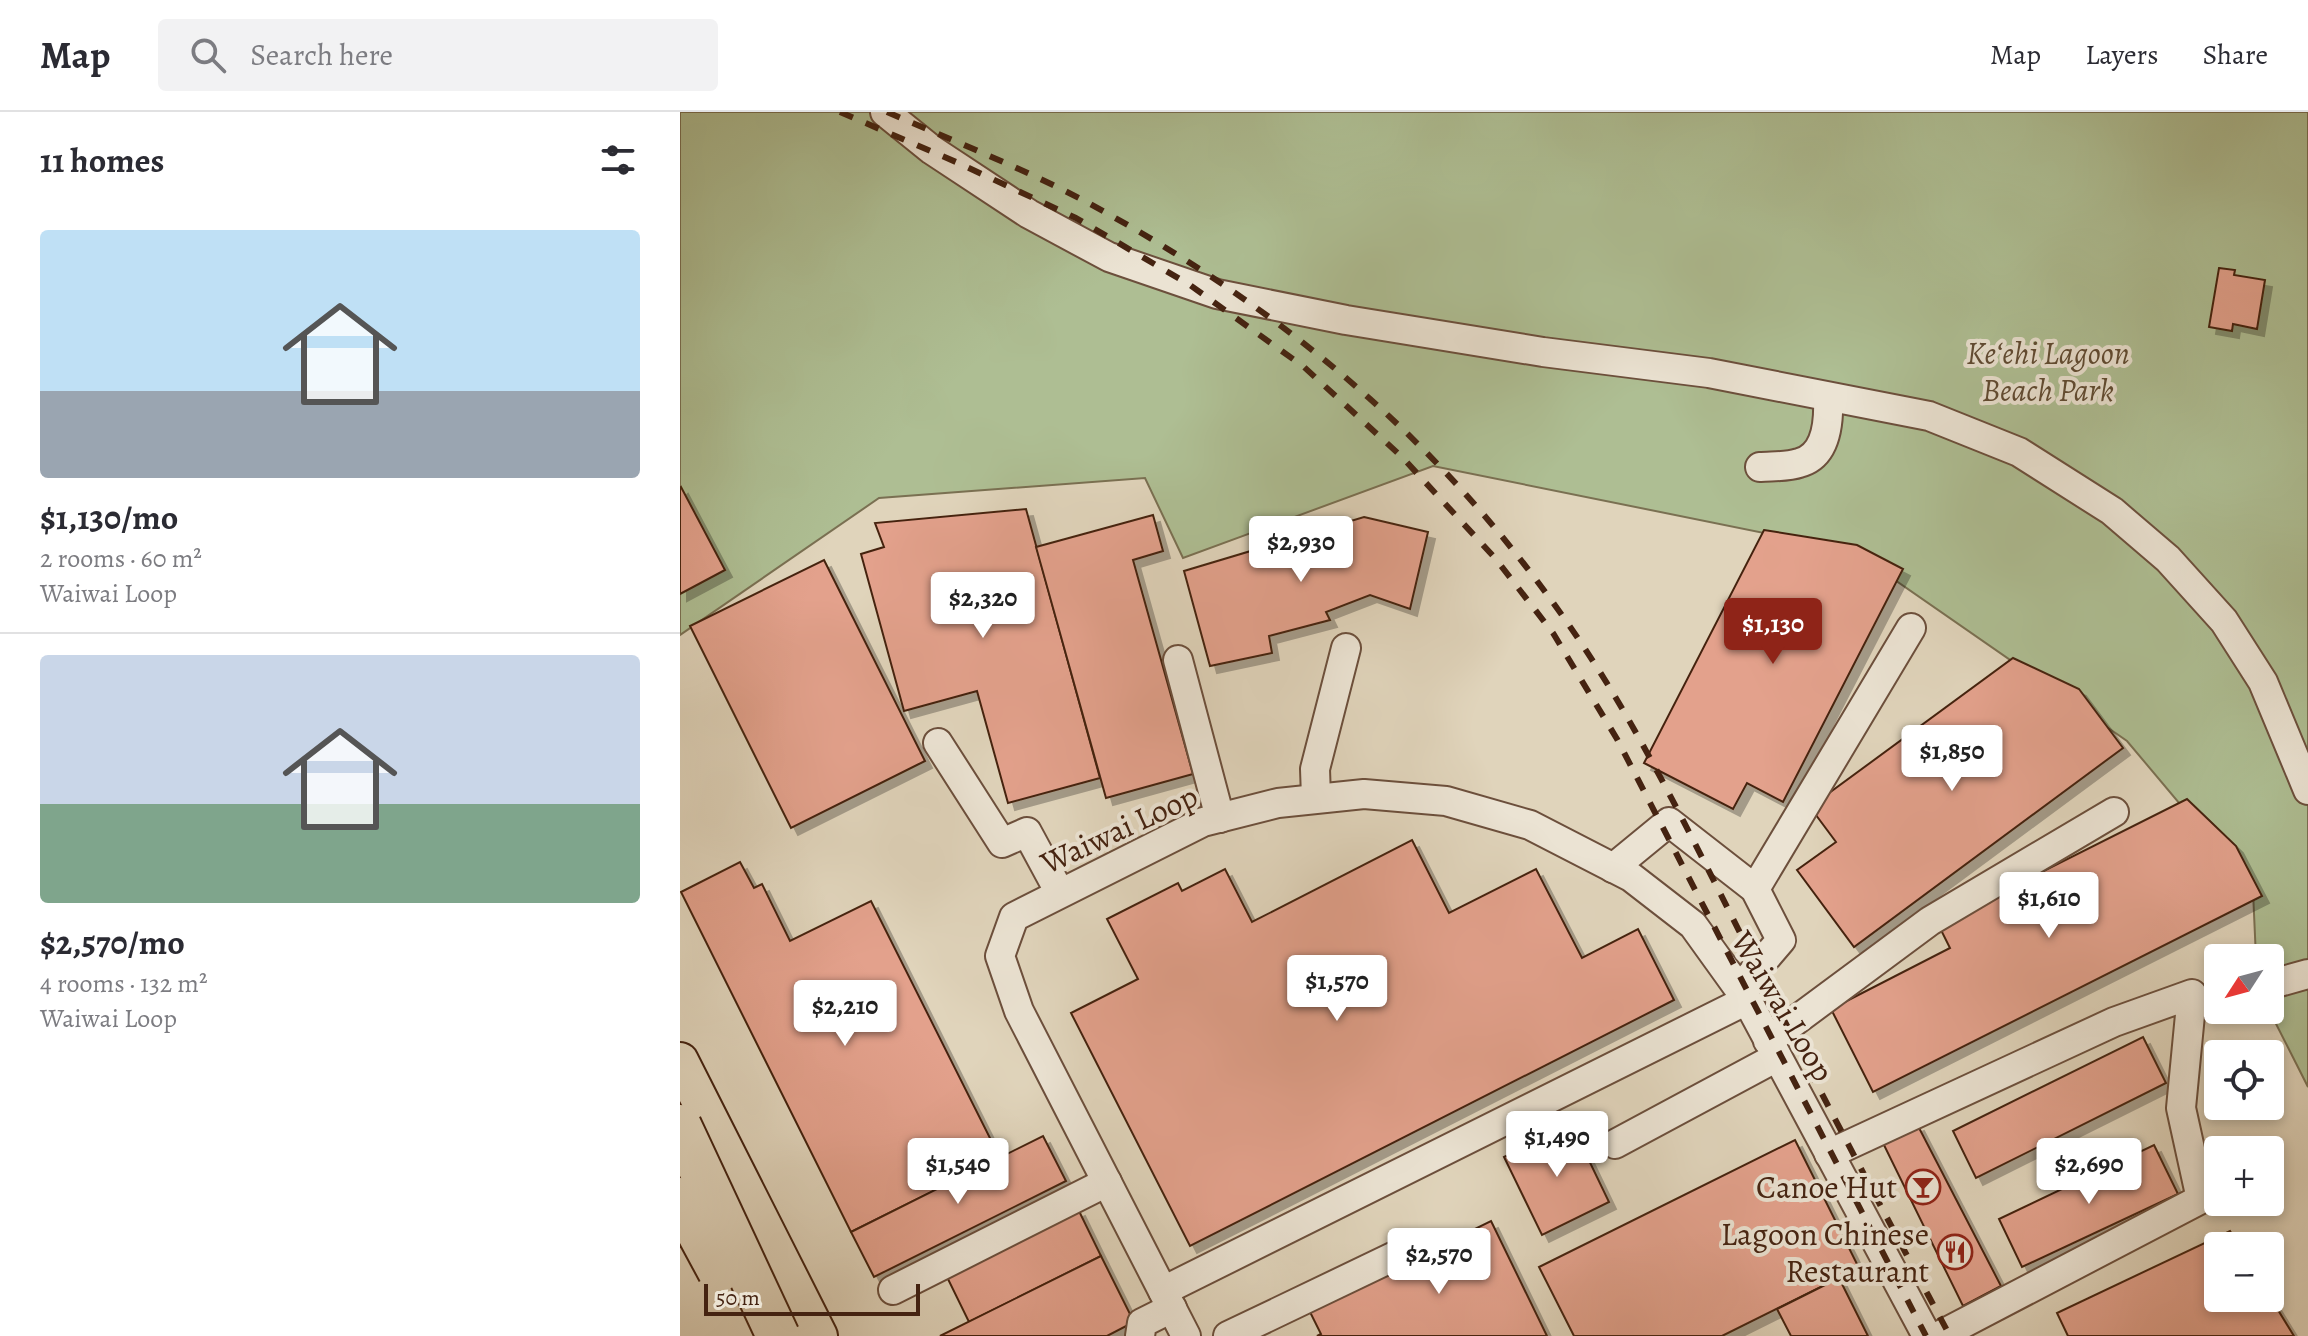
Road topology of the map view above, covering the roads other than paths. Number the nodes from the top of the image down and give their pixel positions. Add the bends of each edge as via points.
1 (885, 112) edge
2 (1828, 398) junction
3 (1760, 467) dead end
4 (1911, 628) dead end
5 (1346, 648) dead end
6 (1178, 660) dead end
7 (938, 743) dead end
8 (2308, 790) edge
9 (1316, 797) junction
10 (2114, 812) dead end
11 (1220, 818) junction
12 (1613, 868) junction
13 (1755, 889) junction
14 (1060, 893) junction
15 (2308, 974) edge
16 (2284, 981) edge
17 (1743, 994) junction
18 (1773, 1049) junction
19 (680, 1061) edge
20 (680, 1126) edge
21 (1615, 1144) dead end
22 (1829, 1154) junction
23 (1107, 1182) junction
24 (680, 1199) edge
25 (756, 1210) junction
26 (1420, 1244) dead end
27 (680, 1250) edge
28 (893, 1290) dead end
29 (1167, 1299) junction
30 (753, 1336) edge
31 (778, 1336) edge
32 (819, 1336) edge
33 (1140, 1336) edge
34 (1186, 1336) edge
35 (1228, 1336) edge
36 (1927, 1336) edge
37 (1939, 1336) edge

1 - 2 street via 1029,214 1109,257 1217,294 1513,347 1709,373
2 - 3 street via 1829,422 1819,450 1801,463
2 - 8 street via 1929,416 2019,452 2112,511 2168,559 2224,621 2263,682
4 - 13 street
5 - 9 street via 1315,769
6 - 11 street
7 - 14 street via 1002,843 1027,832
9 - 11 street, Waiwai Loop
9 - 12 street, Waiwai Loop via 1364,794 1446,801 1530,825
10 - 18 street via 1930,921
11 - 14 street, Waiwai Loop
12 - 13 street via 1669,822
12 - 17 street, Waiwai Loop via 1693,925
13 - 17 street via 1781,940
14 - 23 street, Waiwai Loop via 1014,917 1000,956 1019,1011
15 - 16 street
17 - 18 street, Waiwai Loop
17 - 29 street
18 - 21 street
18 - 22 street, Waiwai Loop
19 - 25 main road
20 - 31 highway, bridge
22 - 36 street, Waiwai Loop
22 - 37 street via 2114,1022 2192,994 2181,1108 2201,1199
23 - 28 street
23 - 29 street, Waiwai Loop
24 - 30 highway, bridge
25 - 27 street
25 - 32 main road
26 - 35 street
29 - 33 street via 1142,1323
29 - 34 street, Waiwai Loop

